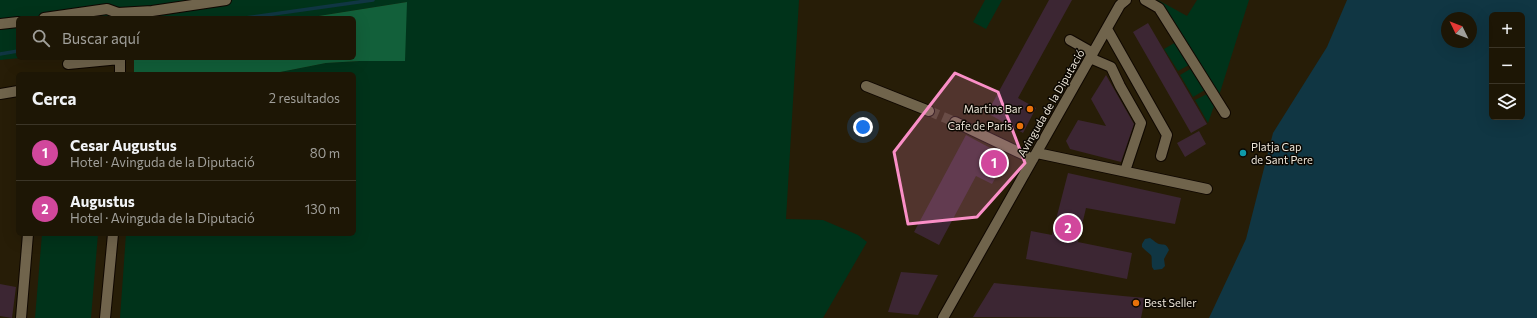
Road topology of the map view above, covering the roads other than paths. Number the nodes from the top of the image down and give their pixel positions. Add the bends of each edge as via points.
1 (226, 0) edge
2 (1145, 0) edge
3 (1123, 2) edge
4 (58, 16) edge
5 (16, 22) edge
6 (0, 24) edge
7 (1107, 28) junction
8 (1070, 40) dead end
9 (1092, 55) junction
10 (110, 60) edge
11 (120, 60) edge
12 (68, 64) dead end
13 (120, 72) edge
14 (866, 86) dead end
15 (16, 91) edge
16 (0, 94) edge
17 (929, 111) tunnel mouth
18 (1225, 113) dead end
19 (956, 122) tunnel mouth
20 (1035, 156) junction
21 (1161, 156) dead end
22 (1125, 171) junction
23 (1207, 189) dead end
24 (28, 236) edge
25 (112, 236) edge
26 (21, 318) edge
27 (105, 318) edge
28 (943, 318) edge

1 - 4 street via 152,11 118,13 107,9
2 - 18 street via 1159,8
3 - 7 street, Avinguda de la Diputació
5 - 6 street
7 - 9 street, Avinguda de la Diputació
7 - 21 street via 1167,135
8 - 9 street
9 - 20 street, Avinguda de la Diputació
9 - 22 street via 1111,66 1141,123
10 - 12 street
11 - 13 street
14 - 17 street
15 - 16 street
19 - 20 street
20 - 22 street
20 - 28 street, Avinguda de la Diputació
22 - 23 street
24 - 26 street
25 - 27 street

